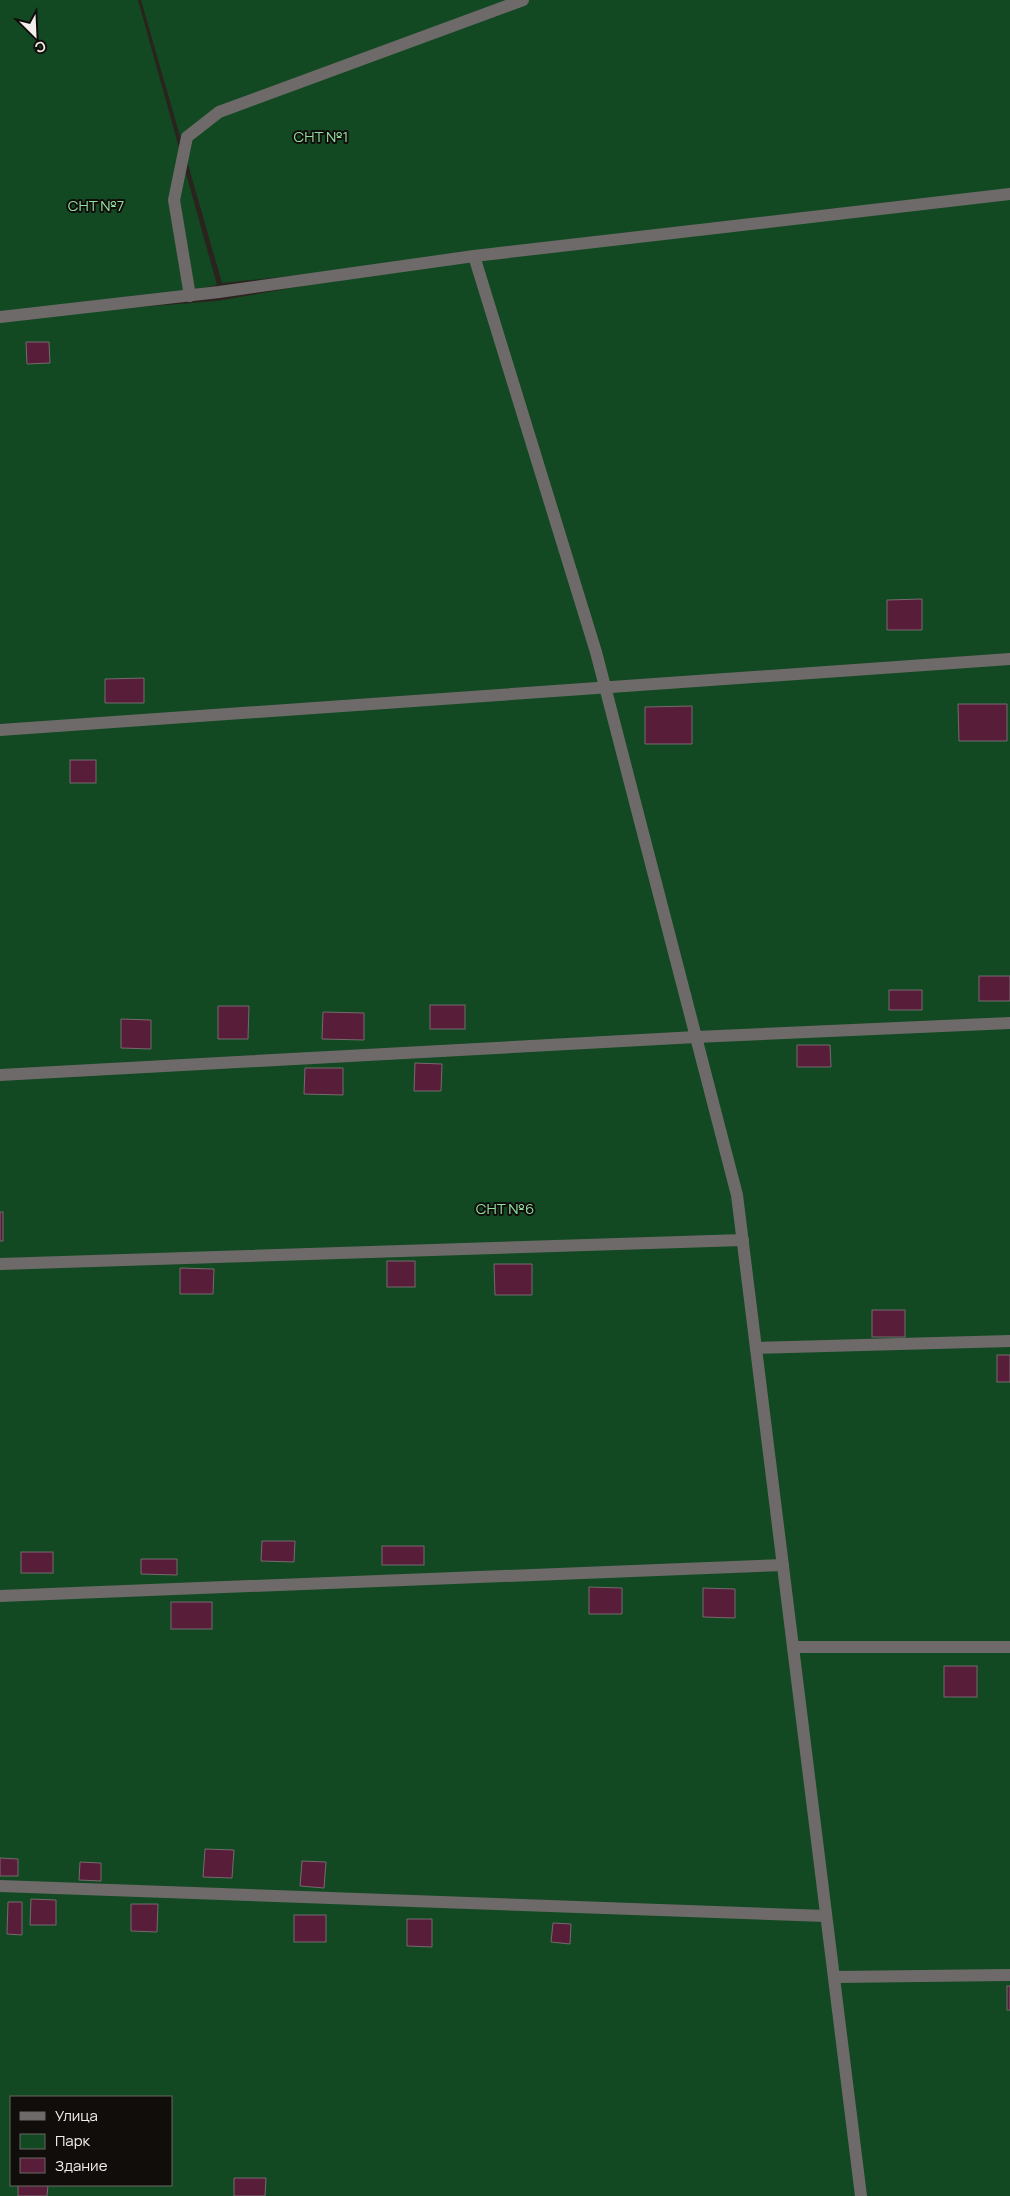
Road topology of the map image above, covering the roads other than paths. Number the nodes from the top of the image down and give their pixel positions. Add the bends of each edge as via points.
1 (523, 0) edge
2 (1010, 194) edge
3 (474, 256) junction
4 (190, 296) junction
5 (0, 317) edge
6 (1010, 659) edge
7 (606, 688) junction
8 (0, 730) edge
9 (1010, 1023) edge
10 (696, 1037) junction
11 (0, 1076) edge
12 (743, 1240) junction
13 (0, 1264) edge
14 (1010, 1341) edge
15 (756, 1348) junction
16 (783, 1564) junction
17 (0, 1596) edge
18 (793, 1647) junction
19 (1010, 1647) edge
20 (0, 1886) edge
21 (826, 1916) junction
22 (1010, 1975) edge
23 (834, 1977) junction
24 (861, 2196) edge

1 - 4 street via 219,112 187,136 174,200
2 - 3 street
3 - 4 street
3 - 7 street
4 - 5 street
6 - 7 street
7 - 8 street
7 - 10 street
9 - 10 street
10 - 11 street
10 - 12 street via 737,1195
12 - 13 street
12 - 15 street
14 - 15 street
15 - 16 street
16 - 17 street
16 - 18 street
18 - 19 street
18 - 21 street
20 - 21 street
21 - 23 street
22 - 23 street
23 - 24 street

